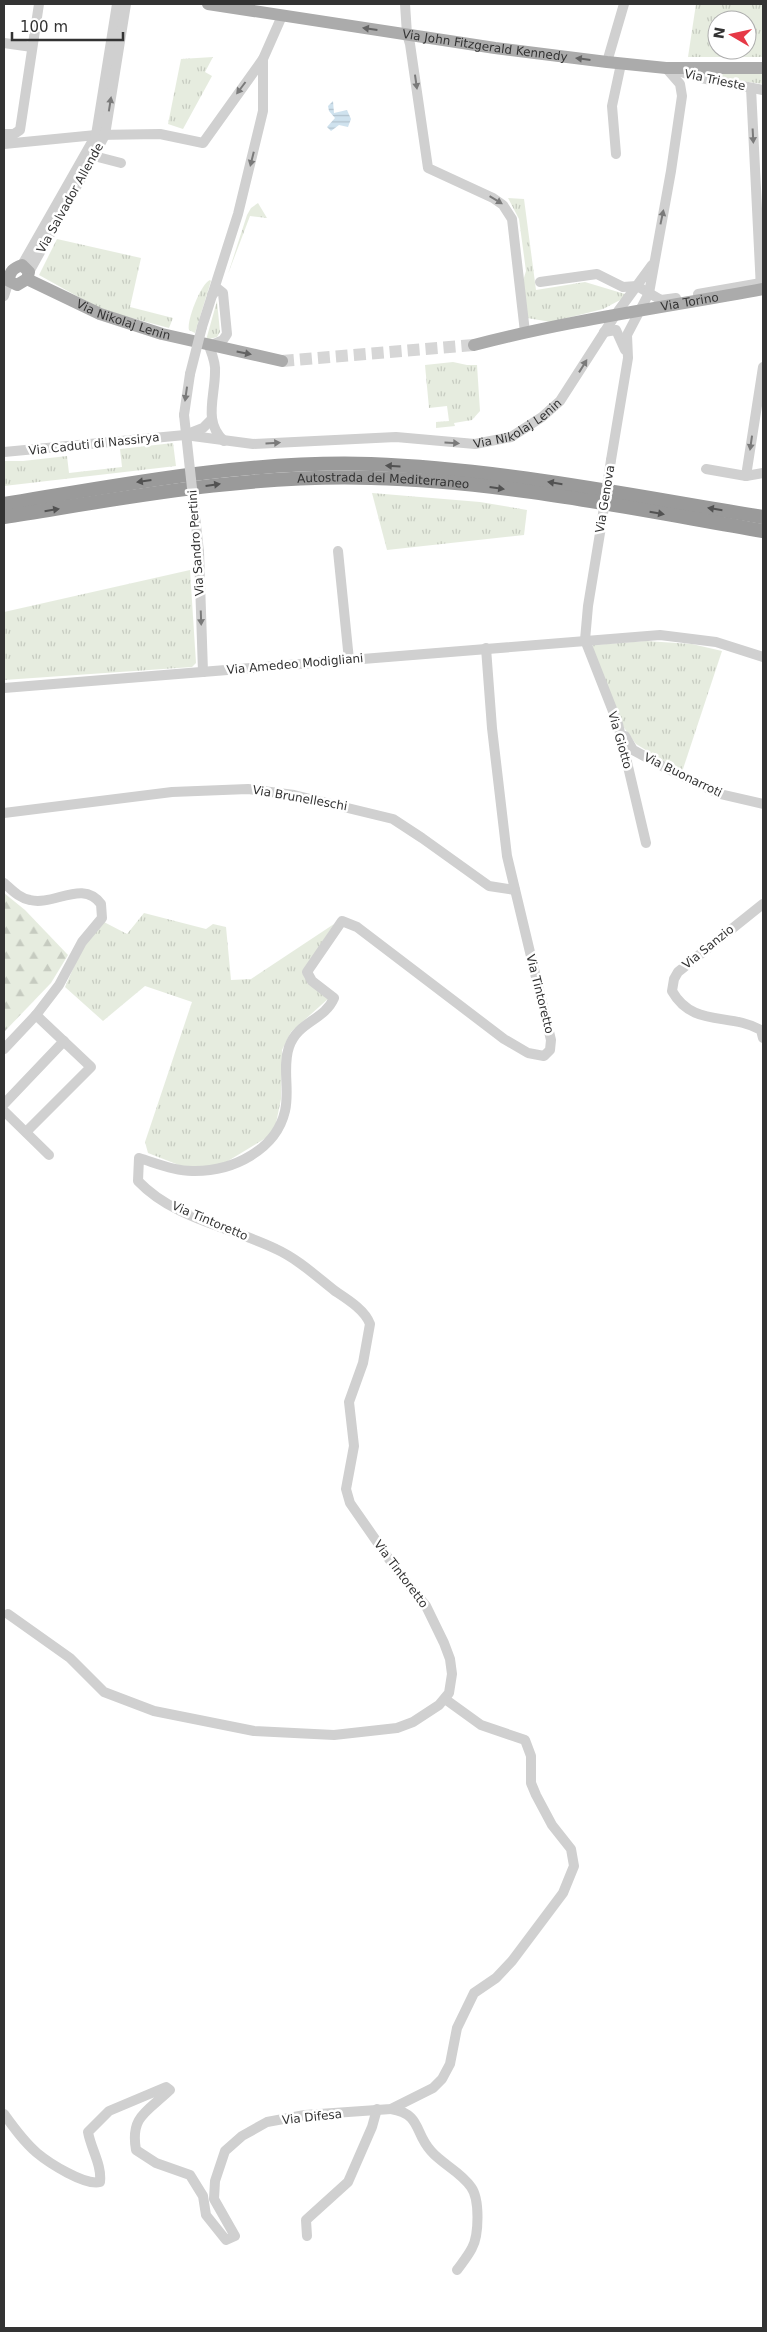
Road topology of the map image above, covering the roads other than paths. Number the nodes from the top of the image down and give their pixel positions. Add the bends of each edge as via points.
1 (40, 4) edge
2 (117, 4) edge
3 (126, 4) edge
4 (208, 4) edge
5 (405, 4) edge
6 (624, 4) edge
7 (282, 16) junction
8 (407, 34) junction
9 (4, 43) edge
10 (32, 47) junction
11 (263, 59) junction
12 (607, 62) junction
13 (621, 64) junction
14 (666, 68) junction
15 (763, 68) edge
16 (701, 78) junction
17 (751, 88) junction
18 (763, 90) edge
19 (682, 96) junction
20 (4, 134) edge
21 (101, 135) junction
22 (4, 144) edge
23 (616, 154) dead end
24 (94, 156) junction
25 (121, 163) dead end
26 (222, 265) junction
27 (652, 265) junction
28 (17, 275) edge
29 (540, 282) dead end
30 (637, 286) junction
31 (762, 287) edge
32 (649, 293) junction
33 (223, 294) junction
34 (5, 295) edge
35 (212, 296) junction
36 (627, 299) junction
37 (642, 312) junction
38 (616, 314) junction
39 (592, 318) junction
40 (525, 332) junction
41 (604, 332) junction
42 (474, 345) tunnel mouth
43 (209, 346) junction
44 (628, 358) junction
45 (282, 361) tunnel mouth
46 (763, 367) edge
47 (212, 419) junction
48 (185, 435) junction
49 (224, 441) junction
50 (4, 452) edge
51 (706, 469) dead end
52 (763, 473) edge
53 (746, 476) junction
54 (4, 504) edge
55 (4, 517) edge
56 (763, 517) edge
57 (763, 531) edge
58 (338, 551) dead end
59 (585, 640) junction
60 (486, 648) junction
61 (763, 657) edge
62 (349, 660) junction
63 (202, 672) junction
64 (4, 688) edge
65 (618, 724) junction
66 (763, 804) edge
67 (4, 813) edge
68 (646, 843) dead end
69 (4, 883) edge
70 (515, 890) junction
71 (763, 904) edge
72 (36, 1015) junction
73 (763, 1032) edge
74 (64, 1041) junction
75 (4, 1048) edge
76 (4, 1104) edge
77 (4, 1110) edge
78 (26, 1132) junction
79 (49, 1154) dead end
80 (8, 1614) dead end
81 (445, 1699) junction
82 (377, 2109) junction
83 (391, 2109) junction
84 (4, 2114) edge
85 (307, 2236) dead end
86 (457, 2270) dead end

1 - 10 street
2 - 21 street, Via Salvador Allende
21 -> 3 street, Via Salvador Allende
4 - 7 main road, Via John Fitzgerald Kennedy
5 - 8 street
6 - 12 street
8 -> 7 main road, Via John Fitzgerald Kennedy
7 - 11 street
12 -> 8 main road, Via John Fitzgerald Kennedy
8 -> 40 street via 428,168 493,198 508,212 512,219
9 - 10 street
10 - 20 street via 20,130
11 -> 21 street via 203,143 160,134
11 -> 26 street via 263,111
12 - 13 main road, Via John Fitzgerald Kennedy
13 - 14 main road, Via John Fitzgerald Kennedy
13 - 23 street via 612,106
14 - 15 main road, Via John Fitzgerald Kennedy
14 - 16 street, Via Trieste
14 - 19 street via 680,84
16 - 17 street, Via Trieste
16 - 19 street via 690,83
17 - 18 street, Via Trieste
17 -> 31 street
27 -> 19 street via 672,172
21 - 22 street
21 - 24 street, Via Salvador Allende
21 - 28 street, Via Salvador Allende
24 - 25 street
24 - 28 street, Via Salvador Allende
26 - 33 street
26 - 35 street
27 - 30 street
27 - 32 street
28 - 34 street
28 - 43 main road, Via Nikolaj Lenin via 100,314
29 - 30 street via 592,273 623,287
30 - 32 street
30 - 36 street
31 - 32 street via 666,300
31 - 37 main road, Via Torino
32 - 37 street, Via Genova
33 - 35 street via 218,289
33 - 43 street via 227,334 224,340
35 -> 63 street, Via Sandro Pertini, bridge via 190,374 184,415 199,552
36 - 38 street
36 - 39 street
37 - 38 main road, Via Torino
37 - 44 street, Via Genova via 627,335
38 - 39 main road
38 - 41 street, Via Nikolaj Lenin
39 - 40 main road
40 - 42 main road
41 - 44 street via 616,330
49 -> 41 street, Via Nikolaj Lenin via 253,444 396,437 475,444 511,437 542,418 560,401
43 -> 45 main road, Via Nikolaj Lenin
43 - 47 street via 216,370
44 - 59 street, Via Genova, bridge
46 -> 53 street
47 - 48 street, Via Caduti di Nassirya via 203,428
47 - 49 street via 217,435
48 - 49 street, Via Caduti di Nassirya
48 - 50 street, Via Caduti di Nassirya
51 - 53 street
52 - 53 street
56 -> 54 highway, Autostrada del Mediterraneo via 475,472 369,464 237,470 141,481
55 -> 57 highway, Autostrada del Mediterraneo via 237,482 370,478 475,485
58 - 62 street
59 - 60 street, Via Amedeo Modigliani
59 - 61 street, Via Amedeo Modigliani via 680,636 716,642
59 - 65 street, Via Giotto
60 - 62 street, Via Amedeo Modigliani
60 - 70 street, Via Tintoretto via 507,856
62 - 63 street, Via Amedeo Modigliani
63 - 64 street, Via Amedeo Modigliani
65 - 66 street, Via Buonarroti via 632,750 720,794
65 - 68 street, Via Giotto
67 - 70 street, Via Brunelleschi via 172,792 248,789 294,795 393,819 489,886
69 - 72 street via 19,896 31,900 81,893 92,895 101,904 102,918 82,942 58,985
70 - 81 street, Via Tintoretto via 551,1040 550,1050 544,1056 528,1053 504,1039 357,927 342,921 307,972 312,981 334,998 330,1008 296,1033 289,1047 286,1109 279,1130 259,1152 229,1166 194,1172 139,1158 138,1181 151,1196 278,1250 351,1302 368,1318 370,1324 363,1363 349,1402 354,1446 346,1488 350,1503 392,1565 426,1606 450,1659 452,1674
71 - 73 street, Via Sanzio via 678,972 672,992 687,1010 719,1020 741,1021
72 - 74 street
72 - 75 street
74 - 76 street
74 - 78 street via 91,1067
77 - 78 street
78 - 79 street
80 - 81 street via 70,1658 104,1692 154,1711 254,1731 334,1735 397,1728 413,1722
81 - 83 street, Via Difesa via 481,1725 525,1740 531,1756 531,1783 536,1796 552,1825 572,1850 574,1866 563,1893 512,1961 496,1978 474,1993 457,2028 450,2064 442,2079 433,2088
82 - 83 street, Via Difesa
82 - 84 street, Via Difesa via 267,2122 242,2136 225,2151 215,2180 214,2199 235,2236 226,2240 206,2215 203,2196 190,2176 156,2163 136,2150 133,2133 138,2118 170,2090 166,2087 109,2111 88,2132 101,2172 100,2182 94,2184 81,2180 38,2154
82 - 85 street via 348,2182 306,2220
83 - 86 street, Via Difesa via 405,2111 414,2120 430,2151 472,2188 477,2230 473,2246

